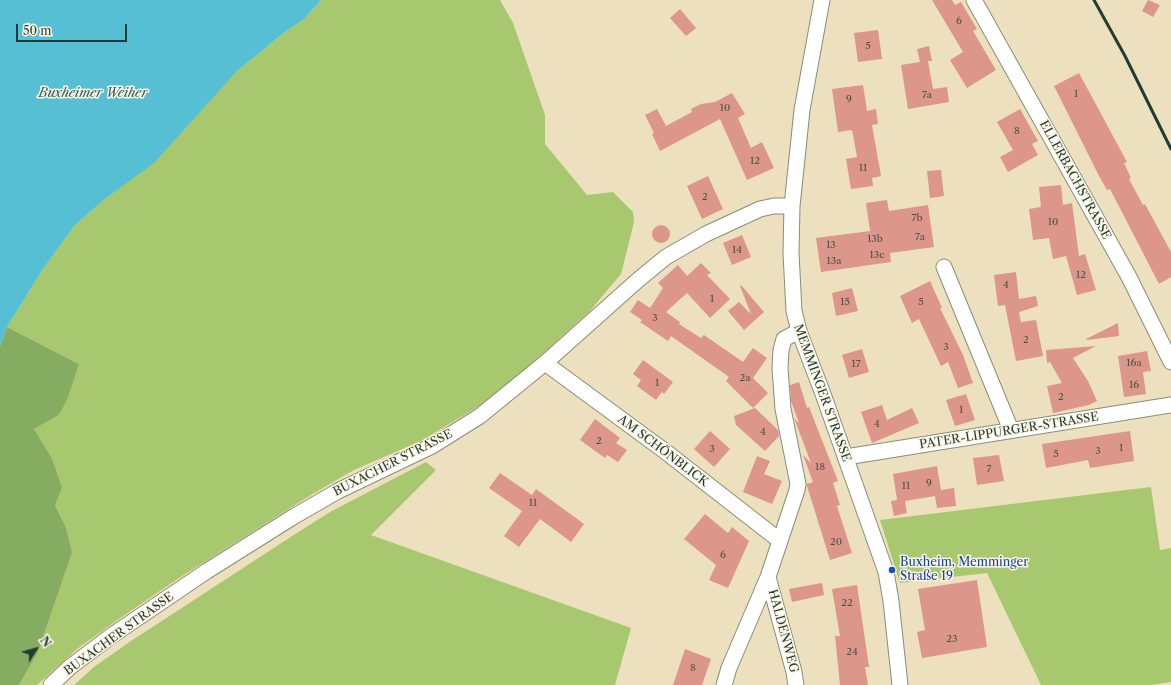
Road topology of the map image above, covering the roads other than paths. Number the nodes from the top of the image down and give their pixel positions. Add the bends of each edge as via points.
1 (822, 0) edge
2 (974, 0) edge
3 (792, 206) junction
4 (944, 267) dead end
5 (799, 331) junction
6 (1171, 362) edge
7 (545, 363) junction
8 (1171, 405) edge
9 (1011, 430) junction
10 (846, 457) junction
11 (780, 540) junction
12 (768, 577) junction
13 (51, 685) edge
14 (724, 685) edge
15 (796, 685) edge
16 (900, 685) edge

1 - 3 street, MEMMINGER STRASSE via 802,110
2 - 6 street, ELLERBACHSTRASSE via 1130,277
3 - 5 street, MEMMINGER STRASSE via 792,286
3 - 7 street, BUXACHER STRASSE via 760,209 706,234 666,257
4 - 9 street
5 - 10 street, MEMMINGER STRASSE
5 - 11 street via 784,339 781,350 783,409 798,484
7 - 11 street, AM SCHÖNBLICK
7 - 13 street, BUXACHER STRASSE via 459,430 432,446 338,491 207,571 88,653
8 - 9 street, PATER-LIPPURGER-STRASSE
9 - 10 street, PATER-LIPPURGER-STRASSE
10 - 16 street, MEMMINGER STRASSE via 887,578
11 - 12 street
12 - 14 street
12 - 15 street, HALDENWEG

